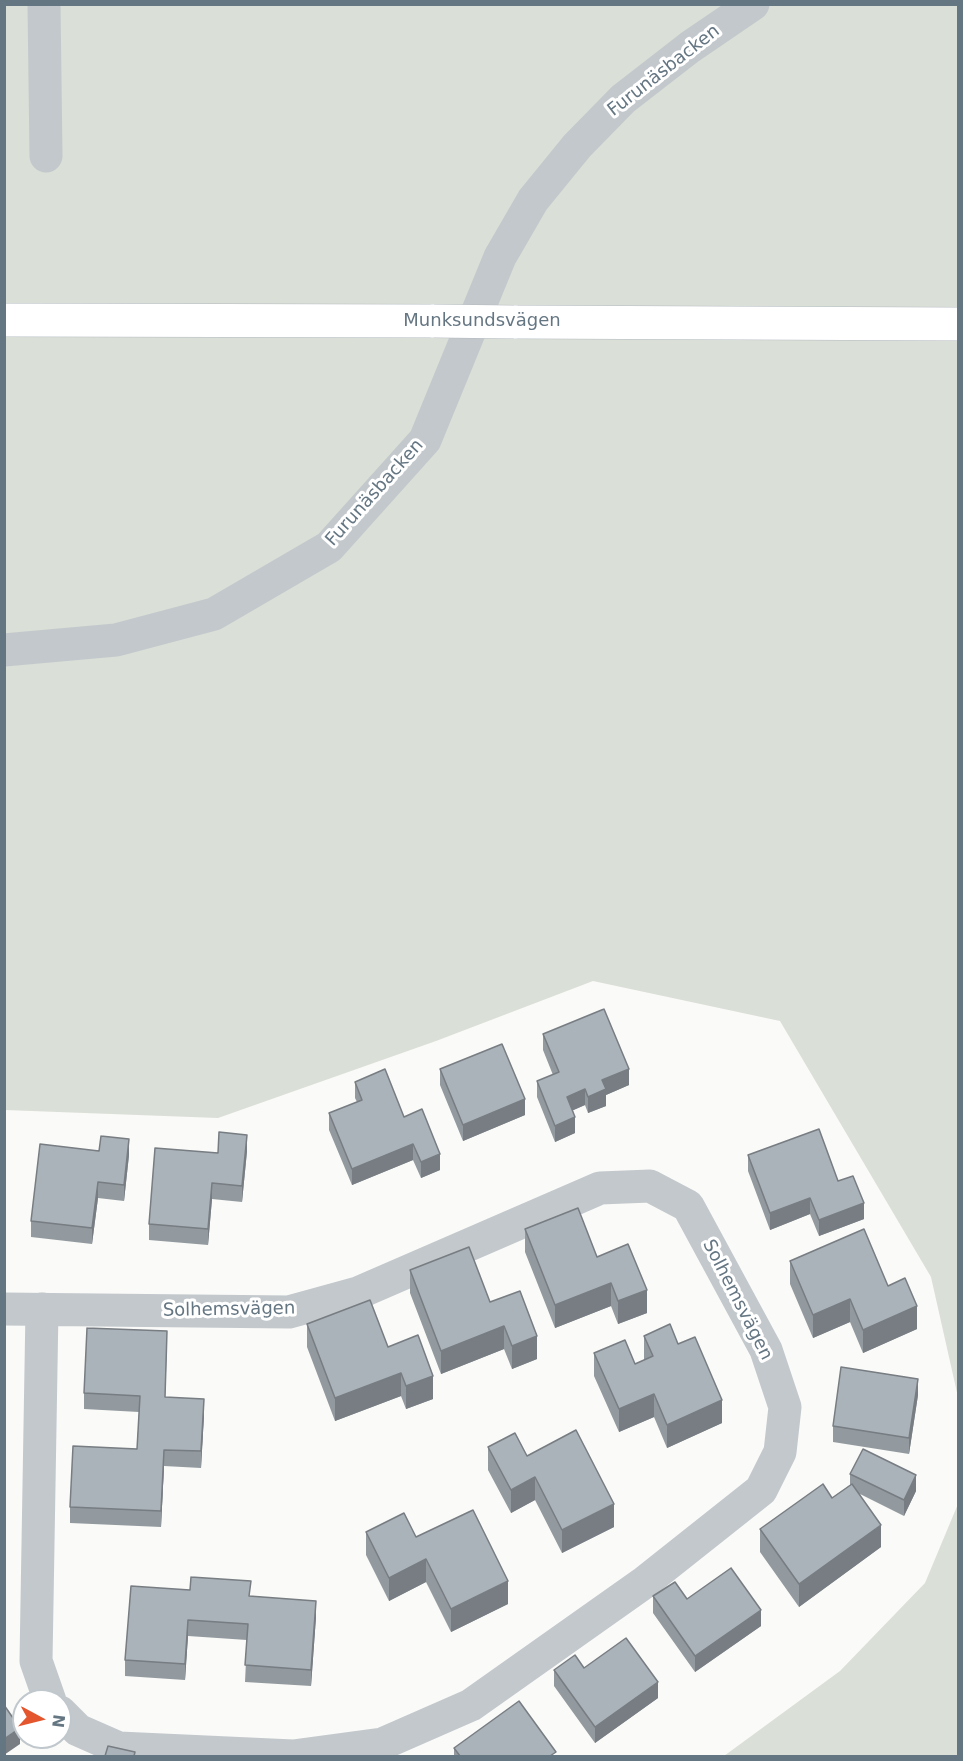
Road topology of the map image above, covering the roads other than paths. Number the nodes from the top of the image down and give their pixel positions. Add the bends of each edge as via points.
1 (44, 4) edge
2 (753, 4) edge
3 (46, 156) dead end
4 (4, 320) edge
5 (958, 324) edge
6 (4, 650) edge
7 (4, 1309) edge
8 (42, 1309) junction
9 (46, 1689) edge
10 (72, 1724) edge

1 - 3 street
2 - 6 street, Furunäsbacken via 623,99 577,146 533,200 500,257 425,440 329,547 214,614 116,640
4 - 5 street, Munksundsvägen, bridge
7 - 8 street, Solhemsvägen
8 - 9 street via 36,1661
8 - 10 street, Solhemsvägen via 289,1312 358,1293 600,1188 650,1186 688,1206 766,1350 785,1407 780,1452 761,1490 645,1582 471,1705 382,1744 293,1756 119,1748

